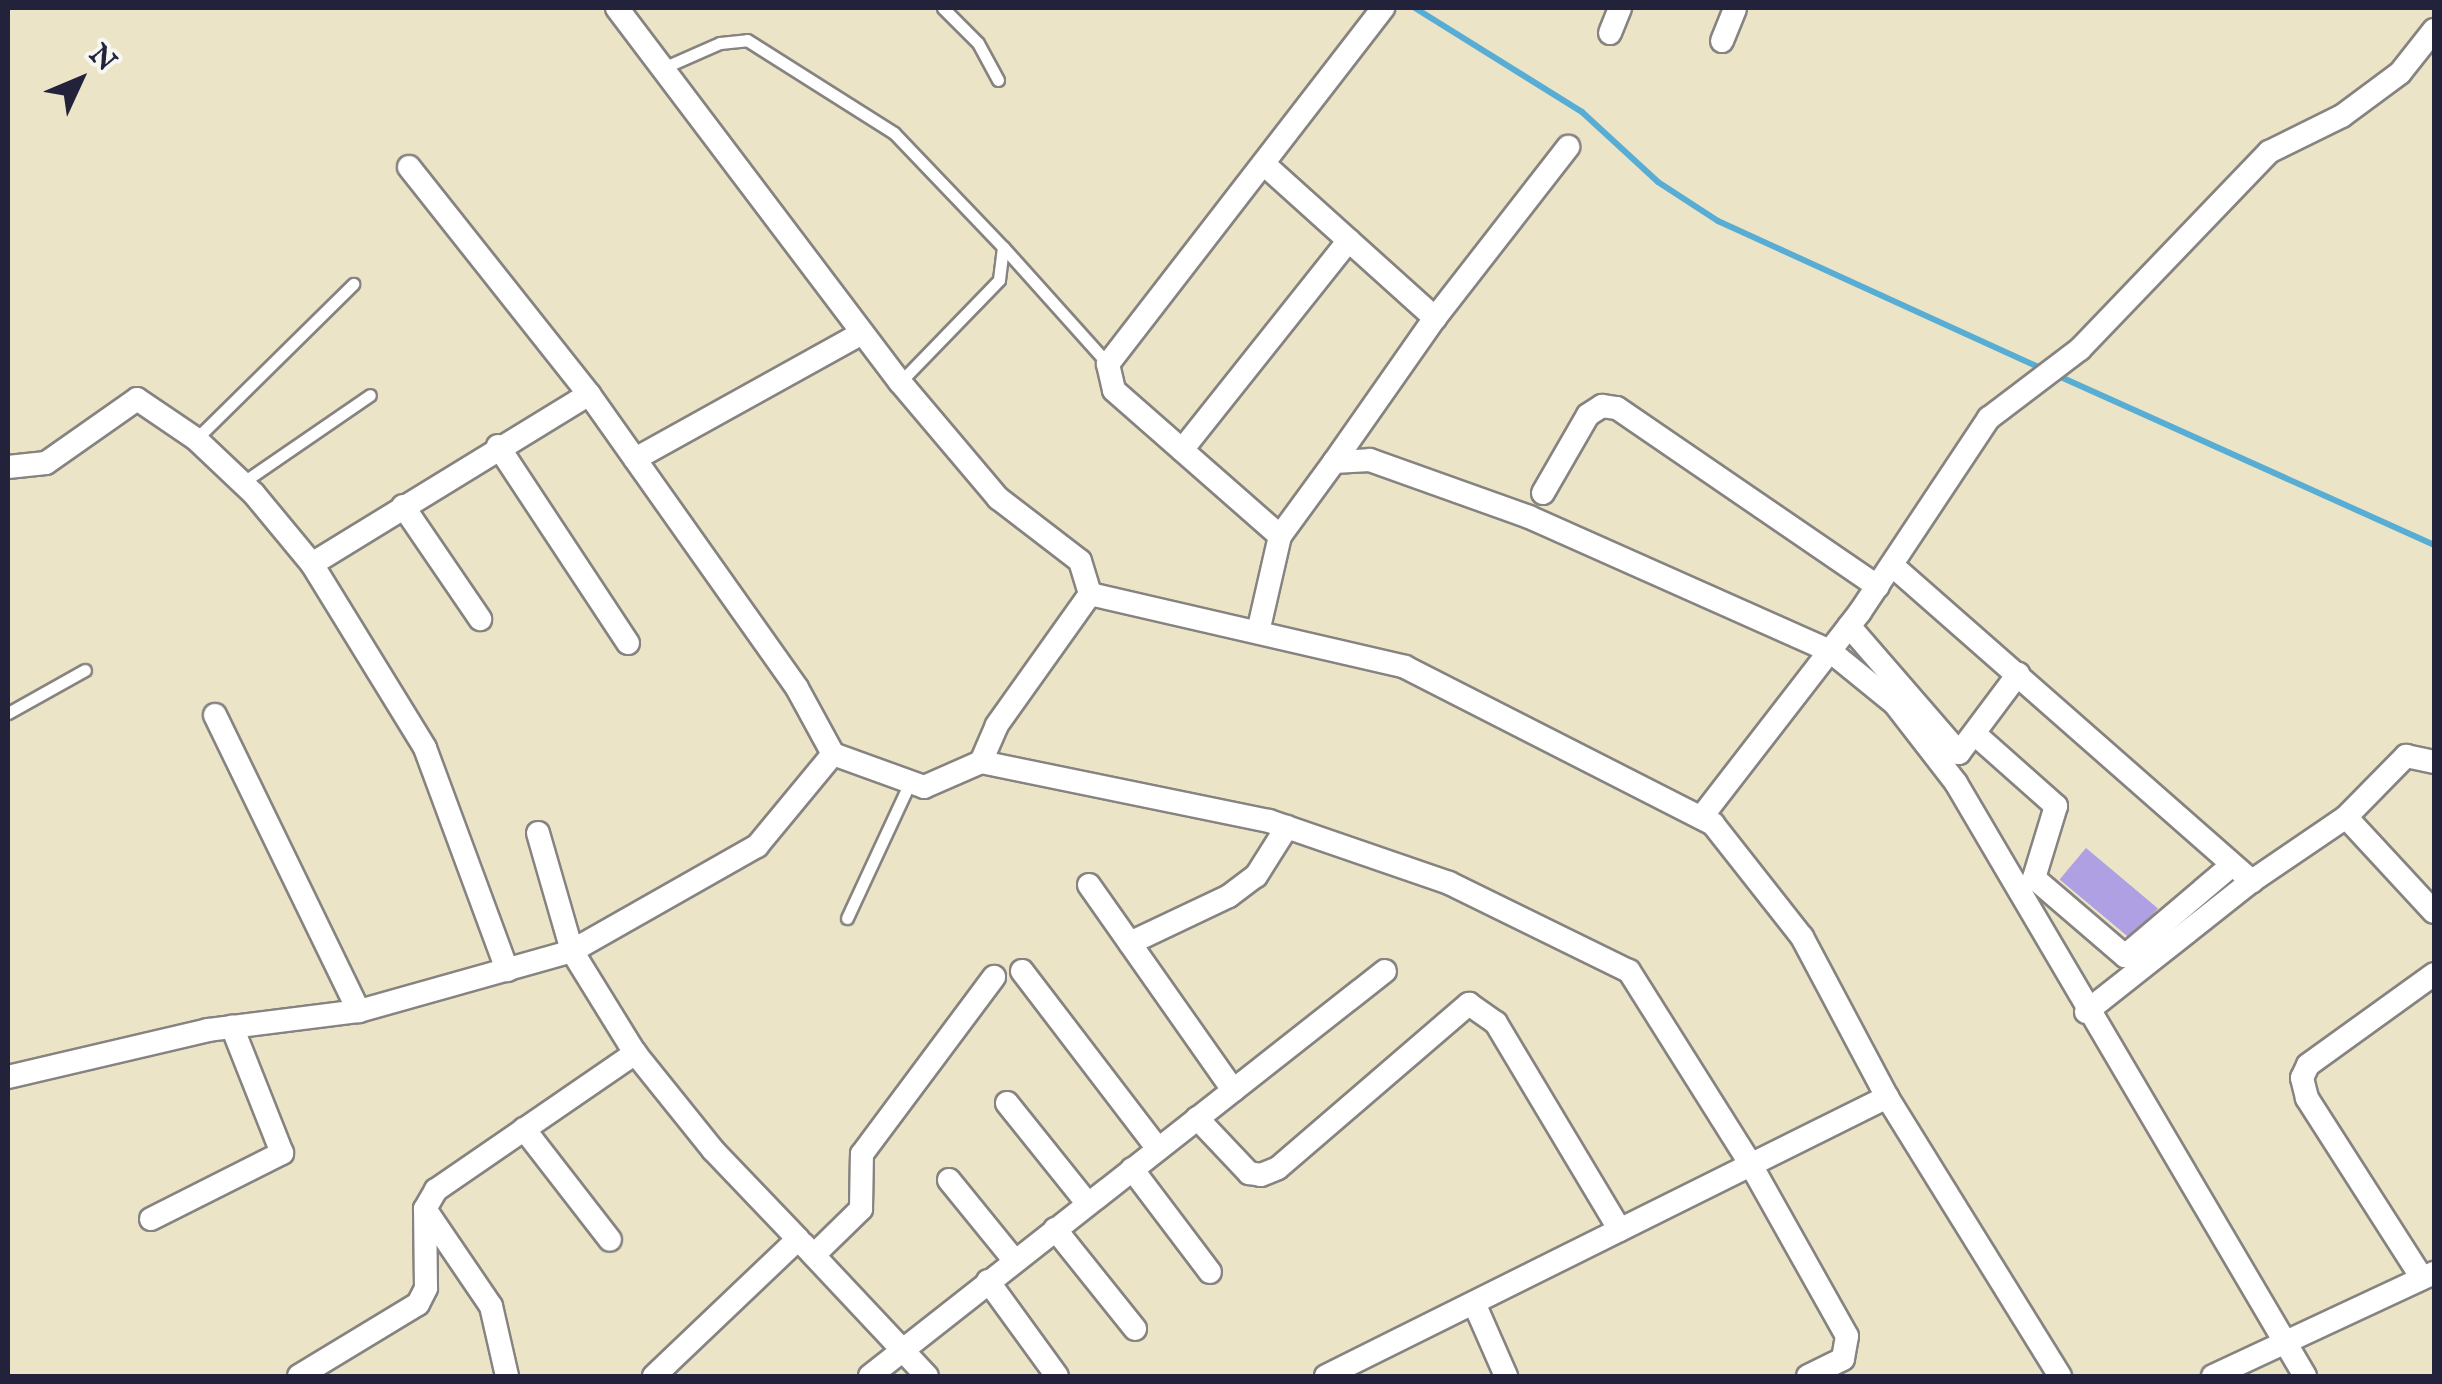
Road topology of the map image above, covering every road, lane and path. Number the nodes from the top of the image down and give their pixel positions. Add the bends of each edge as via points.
1 (617, 8) edge
2 (943, 8) edge
3 (1383, 8) edge
4 (1620, 8) edge
5 (1735, 8) edge
6 (2434, 30) edge
7 (1610, 34) dead end
8 (1722, 41) dead end
9 (663, 68) junction
10 (998, 80) dead end
11 (1568, 147) dead end
12 (1264, 165) junction
13 (409, 167) dead end
14 (1348, 240) junction
15 (1003, 248) junction
16 (353, 284) dead end
17 (1434, 318) junction
18 (862, 333) junction
19 (1108, 364) junction
20 (900, 382) junction
21 (589, 394) junction
22 (370, 395) dead end
23 (196, 439) junction
24 (498, 446) junction
25 (1182, 450) junction
26 (635, 459) junction
27 (1334, 462) junction
28 (8, 467) edge
29 (242, 483) junction
30 (1543, 493) dead end
31 (402, 506) junction
32 (1280, 536) junction
33 (312, 564) junction
34 (1893, 566) junction
35 (1878, 587) junction
36 (1090, 594) junction
37 (480, 619) dead end
38 (1849, 626) junction
39 (1258, 632) junction
40 (628, 643) dead end
41 (1830, 651) junction
42 (85, 670) dead end
43 (2018, 674) junction
44 (8, 714) edge
45 (214, 715) dead end
46 (1976, 735) junction
47 (833, 754) junction
48 (981, 762) junction
49 (2434, 762) edge
50 (910, 782) junction
51 (1702, 815) junction
52 (2346, 817) junction
53 (1287, 827) junction
54 (538, 833) dead end
55 (2232, 865) junction
56 (2252, 881) junction
57 (1089, 885) dead end
58 (2434, 912) edge
59 (847, 918) dead end
60 (1130, 944) junction
61 (572, 951) junction
62 (507, 970) junction
63 (1022, 970) dead end
64 (1386, 971) dead end
65 (2434, 974) edge
66 (994, 977) dead end
67 (359, 1012) junction
68 (2086, 1012) junction
69 (232, 1026) junction
70 (635, 1052) junction
71 (8, 1077) edge
72 (1233, 1090) junction
73 (1887, 1097) junction
74 (1007, 1104) dead end
75 (1197, 1118) junction
76 (524, 1128) junction
77 (1158, 1149) junction
78 (1751, 1164) junction
79 (1132, 1168) junction
80 (949, 1180) dead end
81 (1087, 1204) junction
82 (425, 1208) junction
83 (151, 1219) dead end
84 (1055, 1228) junction
85 (1620, 1230) junction
86 (610, 1240) dead end
87 (806, 1247) junction
88 (1014, 1260) junction
89 (1210, 1272) dead end
90 (2428, 1276) edge
91 (988, 1281) junction
92 (1474, 1303) junction
93 (1136, 1329) dead end
94 (2284, 1342) junction
95 (903, 1348) junction
96 (299, 1376) edge
97 (506, 1376) edge
98 (654, 1376) edge
99 (870, 1376) edge
100 (927, 1376) edge
101 (1057, 1376) edge
102 (1326, 1376) edge
103 (1506, 1376) edge
104 (1808, 1376) edge
105 (2060, 1376) edge
106 (2213, 1376) edge
107 (2305, 1376) edge

1 - 9 street
2 - 10 lane via 978,44
3 - 12 street
4 - 7 street
5 - 8 street
6 - 34 street via 2400,73 2342,116 2269,152 2080,350 1989,418
9 - 15 lane via 720,43 747,40 894,133
9 - 18 street
11 - 17 street
12 - 14 street
12 - 19 street
13 - 21 street
14 - 17 street
14 - 25 street
15 - 19 lane
15 - 20 lane via 998,280
16 - 23 lane
17 - 27 street
18 - 20 street
18 - 26 street
19 - 25 street via 1114,390
20 - 36 street via 998,498 1080,561
21 - 24 street
21 - 26 street
22 - 29 lane
23 - 28 street via 137,399 46,463
23 - 29 street
24 - 31 street
24 - 40 street
25 - 32 street
26 - 47 street via 797,688
27 - 32 street
27 - 41 street via 1370,460 1529,517
29 - 33 street
30 - 35 street via 1588,415 1602,406 1617,408
31 - 33 street
31 - 37 street
32 - 39 street
33 - 62 street via 425,748
34 - 35 street
34 - 43 street
35 - 38 street
36 - 39 street
36 - 48 street via 997,725
38 - 41 street
38 - 46 street via 1956,751 1966,751
39 - 51 street via 1405,667
41 - 51 street
41 - 68 street via 1895,704 1940,762
42 - 44 lane
43 - 46 street
43 - 55 street
45 - 67 street
46 - 55 street via 2056,806 2034,878 2125,956
47 - 50 street
47 - 61 street via 757,846
48 - 50 street via 924,787
48 - 53 street
49 - 52 street via 2406,756
50 - 59 lane
51 - 73 street via 1802,937
52 - 56 street
52 - 58 street
53 - 60 street via 1256,876
53 - 78 street via 1449,883 1613,959 1637,982
54 - 61 street
55 - 56 street
56 - 68 street
57 - 60 street
60 - 72 street
61 - 62 street
61 - 70 street
62 - 67 street
63 - 77 street
64 - 72 street
65 - 90 street via 2308,1065 2302,1078 2308,1098
66 - 87 street via 866,1148 861,1209
67 - 69 street
68 - 94 street
69 - 71 street
69 - 83 street via 282,1152
70 - 76 street
70 - 87 street via 713,1150
72 - 75 street
73 - 78 street
73 - 105 street
74 - 81 street
75 - 77 street
75 - 85 street via 1249,1173 1278,1168 1469,1004 1496,1023
76 - 82 street via 436,1190
76 - 86 street
77 - 79 street
78 - 85 street
78 - 104 street via 1847,1336 1843,1358
79 - 81 street
79 - 89 street
80 - 88 street
81 - 84 street
82 - 96 street via 426,1288 418,1304
82 - 97 street via 490,1306
84 - 88 street
84 - 93 street
85 - 92 street
87 - 95 street
87 - 98 street
88 - 91 street
90 - 94 street
91 - 95 street
91 - 101 street
92 - 102 street
92 - 103 street
94 - 106 street
94 - 107 street
95 - 99 street
95 - 100 street

